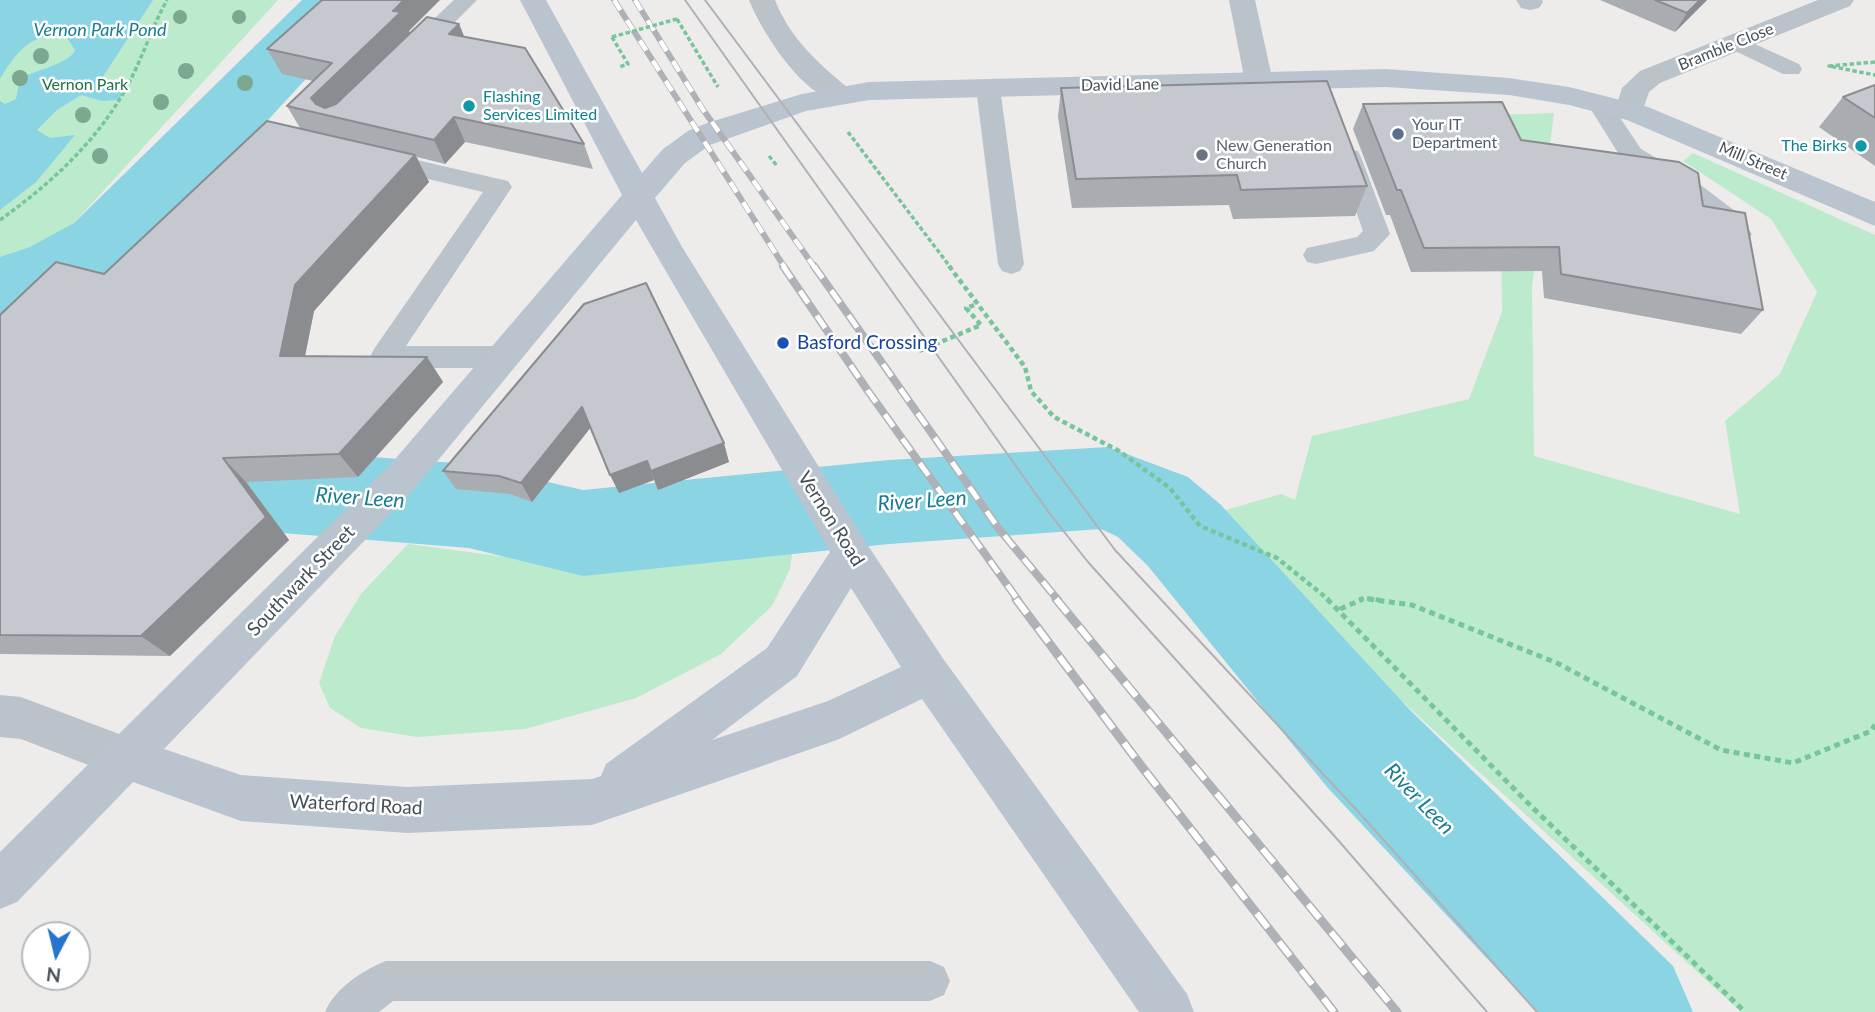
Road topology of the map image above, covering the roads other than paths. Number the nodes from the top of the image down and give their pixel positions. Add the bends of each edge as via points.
1 (466, 0) edge
2 (533, 0) edge
3 (762, 0) edge
4 (1242, 0) edge
5 (1841, 0) edge
6 (1737, 43) junction
7 (398, 66) edge
8 (1791, 69) dead end
9 (1259, 82) junction
10 (988, 88) junction
11 (838, 94) junction
12 (1599, 103) junction
13 (1630, 111) junction
14 (1339, 132) edge
15 (356, 154) edge
16 (638, 197) junction
17 (1875, 215) edge
18 (1739, 234) edge
19 (1316, 255) dead end
20 (1011, 264) dead end
21 (503, 357) junction
22 (851, 553) junction
23 (929, 674) junction
24 (0, 716) edge
25 (127, 758) junction
26 (592, 802) junction
27 (0, 885) edge
28 (930, 981) dead end
29 (346, 1012) edge
30 (1168, 1012) edge

1 - 7 lane
2 - 16 main road, Vernon Road
3 - 11 street via 792,54
4 - 9 street
5 - 6 street, Bramble Close
6 - 8 lane
6 - 13 street, Bramble Close via 1650,77 1636,88
9 - 10 main road, David Lane
9 - 12 main road, David Lane via 1325,93 1386,78 1466,81
10 - 11 main road, David Lane
10 - 20 lane
11 - 16 main road, David Lane via 699,138 674,156
12 - 13 main road, David Lane
12 - 18 lane via 1632,155 1685,186 1726,217
13 - 17 main road, Mill Street
14 - 19 lane via 1377,234 1365,244
15 - 21 lane via 499,187 384,357
16 - 21 main road, Southwark Street
16 - 22 main road, Vernon Road
21 - 25 main road, Southwark Street via 403,476
22 - 23 main road, Vernon Road
22 - 26 main road via 782,662
23 - 26 main road, Waterford Road via 837,719
23 - 30 main road, Vernon Road
24 - 25 street via 21,718
25 - 26 main road, Waterford Road via 241,798 407,810
25 - 27 main road, Southwark Street
28 - 29 lane via 386,981

